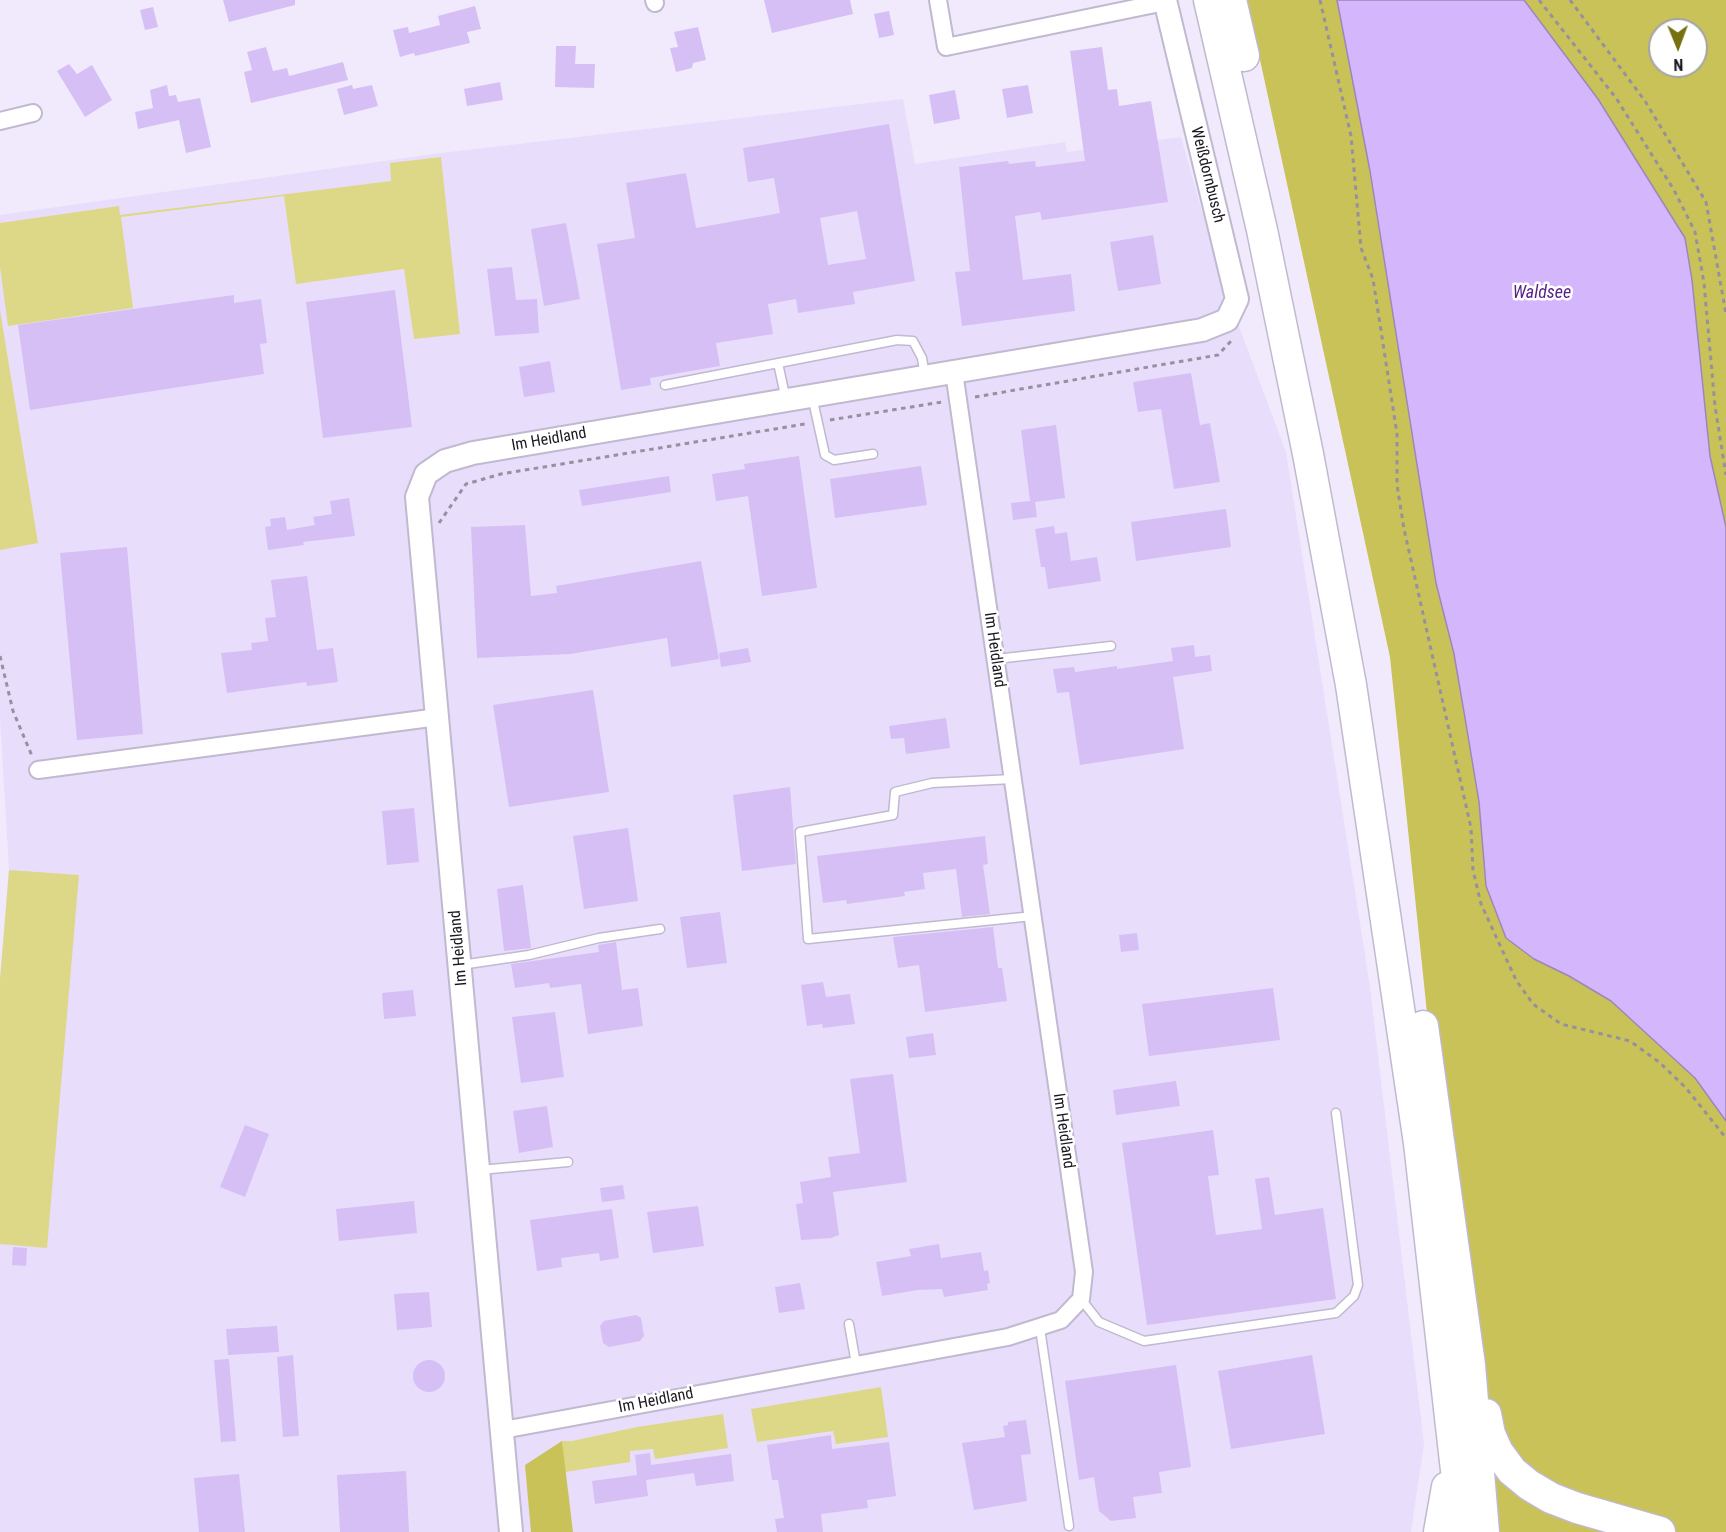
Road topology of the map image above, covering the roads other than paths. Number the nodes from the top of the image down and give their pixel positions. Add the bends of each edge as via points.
1 (938, 0) edge
2 (1209, 0) edge
3 (1231, 0) edge
4 (1165, 1) edge
5 (33, 113) dead end
6 (0, 121) edge
7 (1202, 330) joint
8 (778, 363) junction
9 (954, 372) junction
10 (925, 376) junction
11 (665, 385) dead end
12 (812, 396) junction
13 (786, 400) junction
14 (873, 454) dead end
15 (1111, 646) dead end
16 (996, 659) junction
17 (438, 717) junction
18 (38, 770) road end
19 (1013, 778) junction
20 (1032, 916) junction
21 (660, 929) dead end
22 (461, 964) junction
23 (1336, 1113) dead end
24 (568, 1162) dead end
25 (480, 1170) junction
26 (1081, 1299) junction
27 (849, 1324) dead end
28 (1040, 1328) junction
29 (856, 1364) junction
30 (1470, 1365) junction
31 (503, 1430) junction
32 (1454, 1448) junction
33 (1069, 1526) dead end
34 (512, 1532) edge
35 (1439, 1532) edge
36 (1463, 1532) edge
37 (1484, 1532) edge
38 (1660, 1532) edge

1 - 4 street, Weißdornbusch via 946,47
2 - 32 highway via 1308,454 1351,685 1419,1143
3 - 30 highway via 1322,419 1379,737
4 - 7 street, Weißdornbusch via 1237,299 1227,320
5 - 6 street
7 - 9 street, Im Heidland
8 - 10 lane via 897,340 913,341
8 - 11 lane
8 - 13 lane
9 - 10 street, Im Heidland
9 - 16 street, Im Heidland
10 - 12 street, Im Heidland
12 - 13 street, Im Heidland
12 - 14 lane via 821,447 829,459
13 - 17 street, Im Heidland via 473,453 445,461 426,474 417,497
15 - 16 lane
16 - 19 street, Im Heidland
17 - 18 street
17 - 22 street, Im Heidland
19 - 20 street, Im Heidland
19 - 20 lane via 932,783 895,792 893,815 800,832 808,939
20 - 26 street, Im Heidland via 1084,1272
21 - 22 lane
22 - 25 street, Im Heidland
23 - 26 lane via 1358,1285 1354,1296 1336,1313 1144,1341 1099,1322
24 - 25 lane
25 - 31 street, Im Heidland
26 - 28 street, Im Heidland via 1061,1320
27 - 29 lane
28 - 29 street, Im Heidland
28 - 33 lane
29 - 31 street, Im Heidland
30 - 37 highway
30 - 38 highway via 1483,1395 1490,1434 1512,1471 1551,1498
31 - 34 street, Im Heidland
32 - 35 highway
32 - 36 highway

